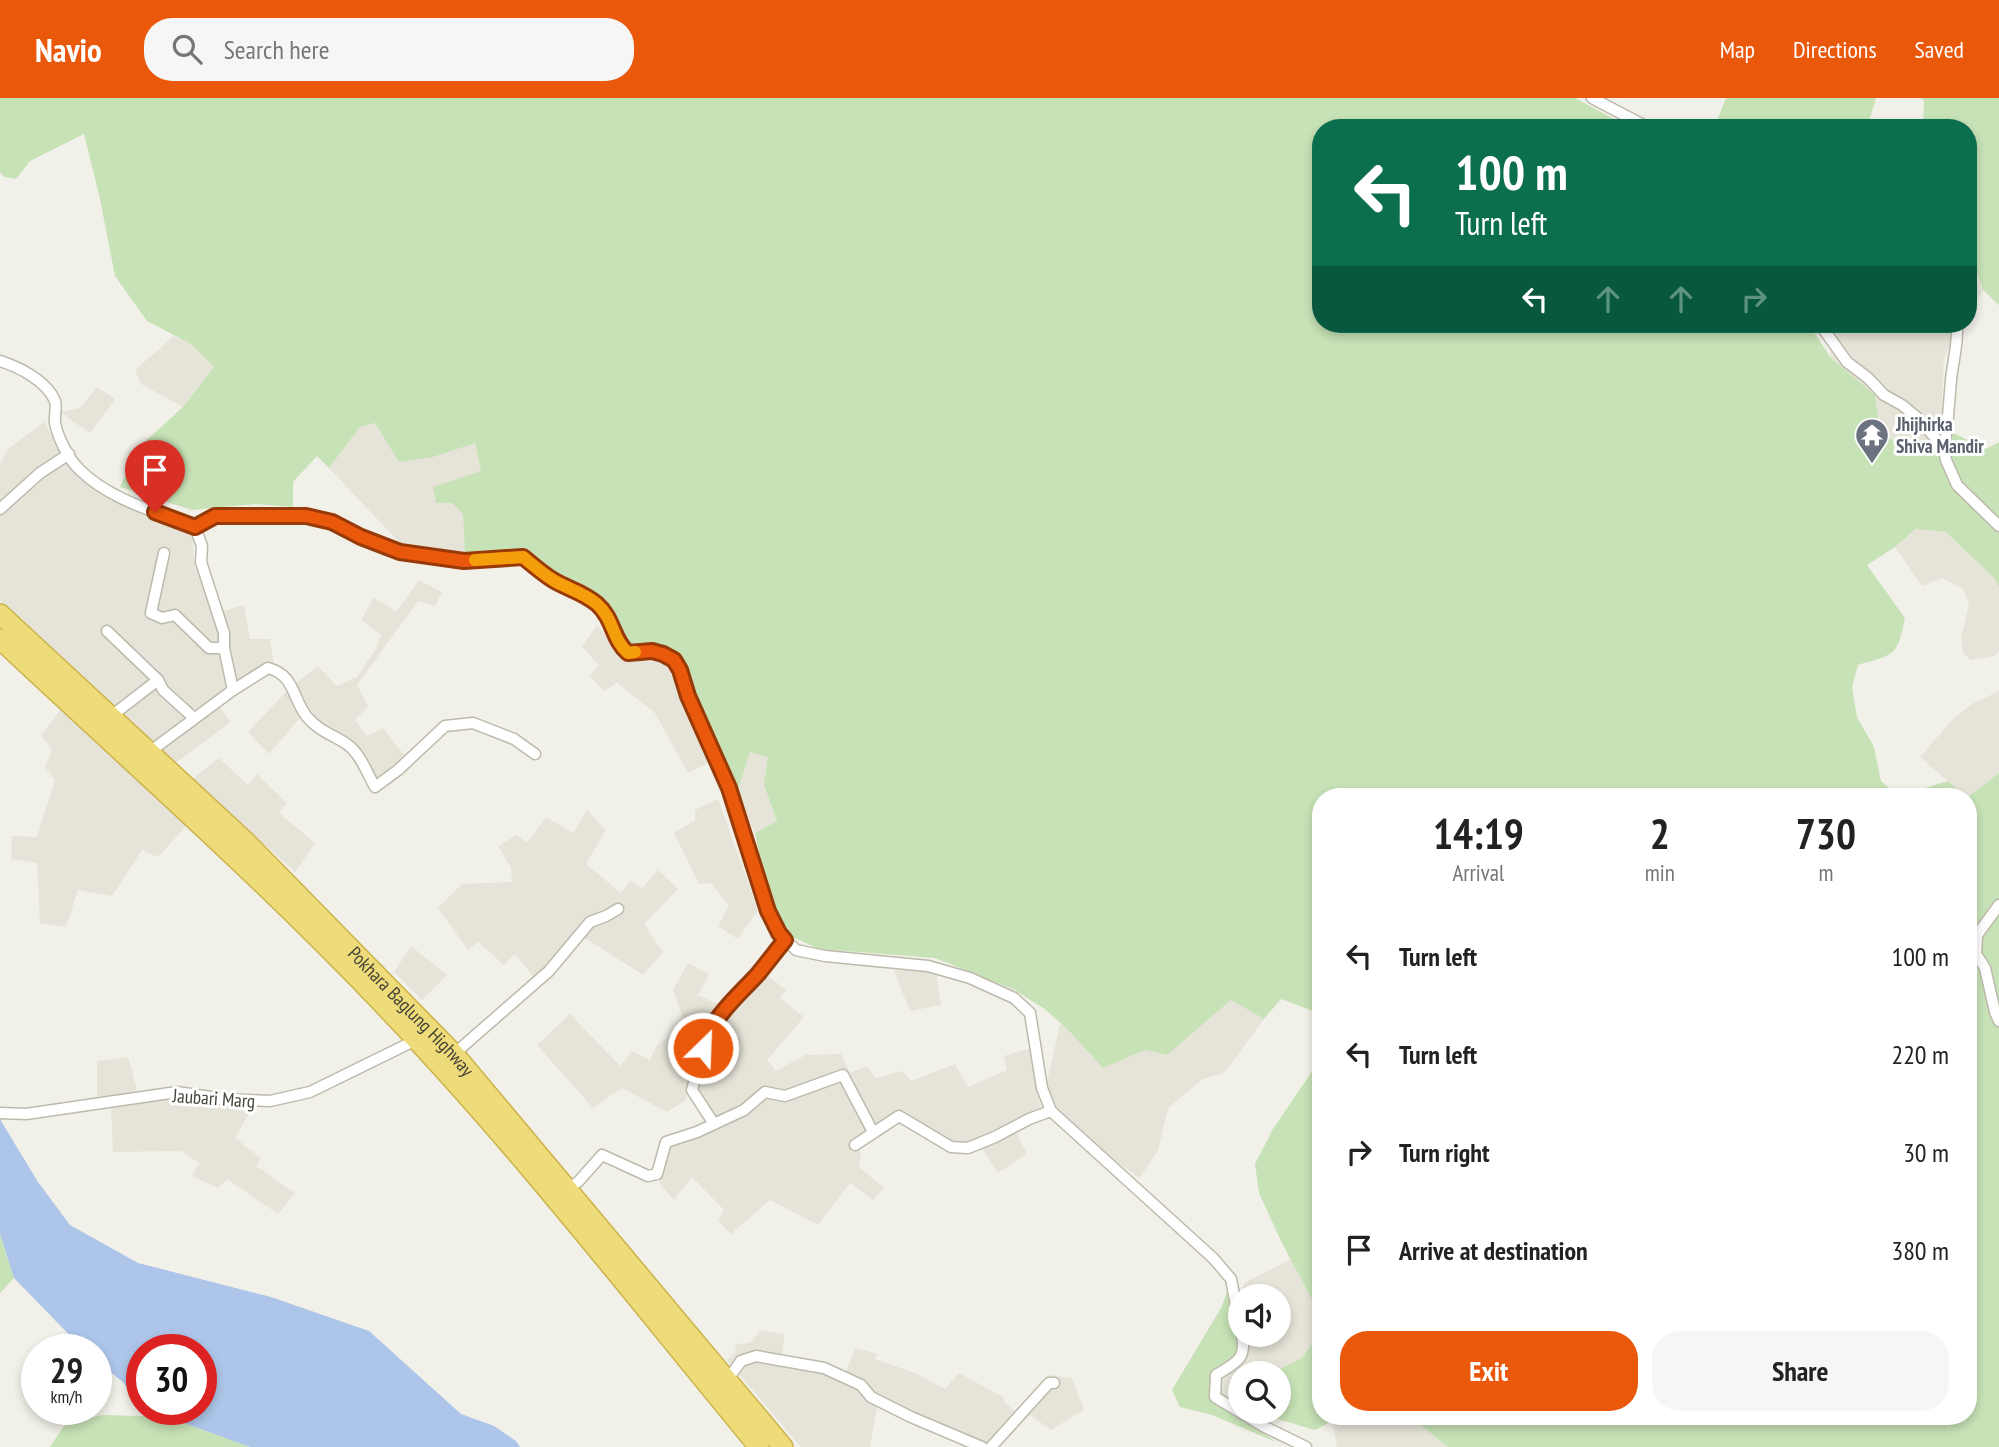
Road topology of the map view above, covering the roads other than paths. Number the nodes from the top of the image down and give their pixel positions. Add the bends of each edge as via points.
1 (1592, 98) edge
2 (1632, 119) edge
3 (1826, 333) edge
4 (1957, 333) edge
5 (0, 361) edge
6 (1944, 448) junction
7 (69, 454) junction
8 (0, 509) edge
9 (1999, 526) edge
10 (195, 527) junction
11 (164, 553) dead end
12 (0, 614) edge
13 (107, 631) dead end
14 (0, 639) edge
15 (225, 648) junction
16 (158, 680) junction
17 (233, 690) junction
18 (110, 717) junction
19 (194, 718) junction
20 (148, 753) junction
21 (535, 754) dead end
22 (1999, 905) edge
23 (618, 909) dead end
24 (1977, 935) edge
25 (785, 940) junction
26 (1977, 956) edge
27 (1999, 1021) edge
28 (416, 1040) junction
29 (454, 1054) junction
30 (1051, 1111) junction
31 (0, 1113) edge
32 (714, 1124) junction
33 (873, 1132) junction
34 (855, 1145) dead end
35 (568, 1188) junction
36 (1232, 1284) edge
37 (1243, 1347) edge
38 (728, 1379) junction
39 (1054, 1383) dead end
40 (759, 1447) edge
41 (783, 1447) edge
42 (982, 1447) edge
43 (991, 1447) edge
44 (1306, 1447) edge

1 - 2 street
3 - 6 street via 1847,362 1919,419
4 - 6 street
5 - 7 street via 39,381 55,401 55,423
6 - 9 street via 1956,485
7 - 8 street
7 - 10 street via 79,469 112,493
10 - 15 street
10 - 25 street via 215,516 306,516 332,522 400,552 464,561 523,557 555,582 587,596 611,621 617,644 628,653 663,654 680,670 729,788 768,911
11 - 15 street via 151,613 162,618 175,615 209,648
12 - 18 highway, Pokhara Baglung Highway
13 - 16 street
14 - 28 highway, Pokhara Baglung Highway via 250,871
15 - 17 street
16 - 18 street
16 - 19 street
17 - 19 street
17 - 21 street via 268,668 281,671 306,715 324,733 347,745 375,787 445,726 473,723 514,739
18 - 20 highway, Pokhara Baglung Highway
19 - 20 street
20 - 29 highway, Pokhara Baglung Highway via 246,842
22 - 24 street
23 - 29 street via 590,922 549,971
25 - 30 street via 796,950 825,956 929,966 1014,998 1030,1013 1042,1088
25 - 32 street via 709,1030 692,1090
26 - 27 street via 1985,968
28 - 31 street, Jaubari Marg via 310,1092 270,1101 177,1092 26,1114
28 - 40 highway, Pokhara Baglung Highway via 537,1178
29 - 35 highway, Pokhara Baglung Highway
30 - 33 street via 968,1148 951,1147 899,1116
30 - 36 street via 1213,1258
32 - 33 street via 744,1110 765,1092 785,1096 843,1075
32 - 35 street via 666,1142 657,1174 648,1176 602,1155
33 - 34 street
35 - 38 highway, Pokhara Baglung Highway
37 - 44 street via 1238,1361 1216,1375 1215,1397
38 - 41 highway, Pokhara Baglung Highway
38 - 42 street via 741,1362 756,1356 824,1368 911,1417
39 - 43 street via 1049,1383

